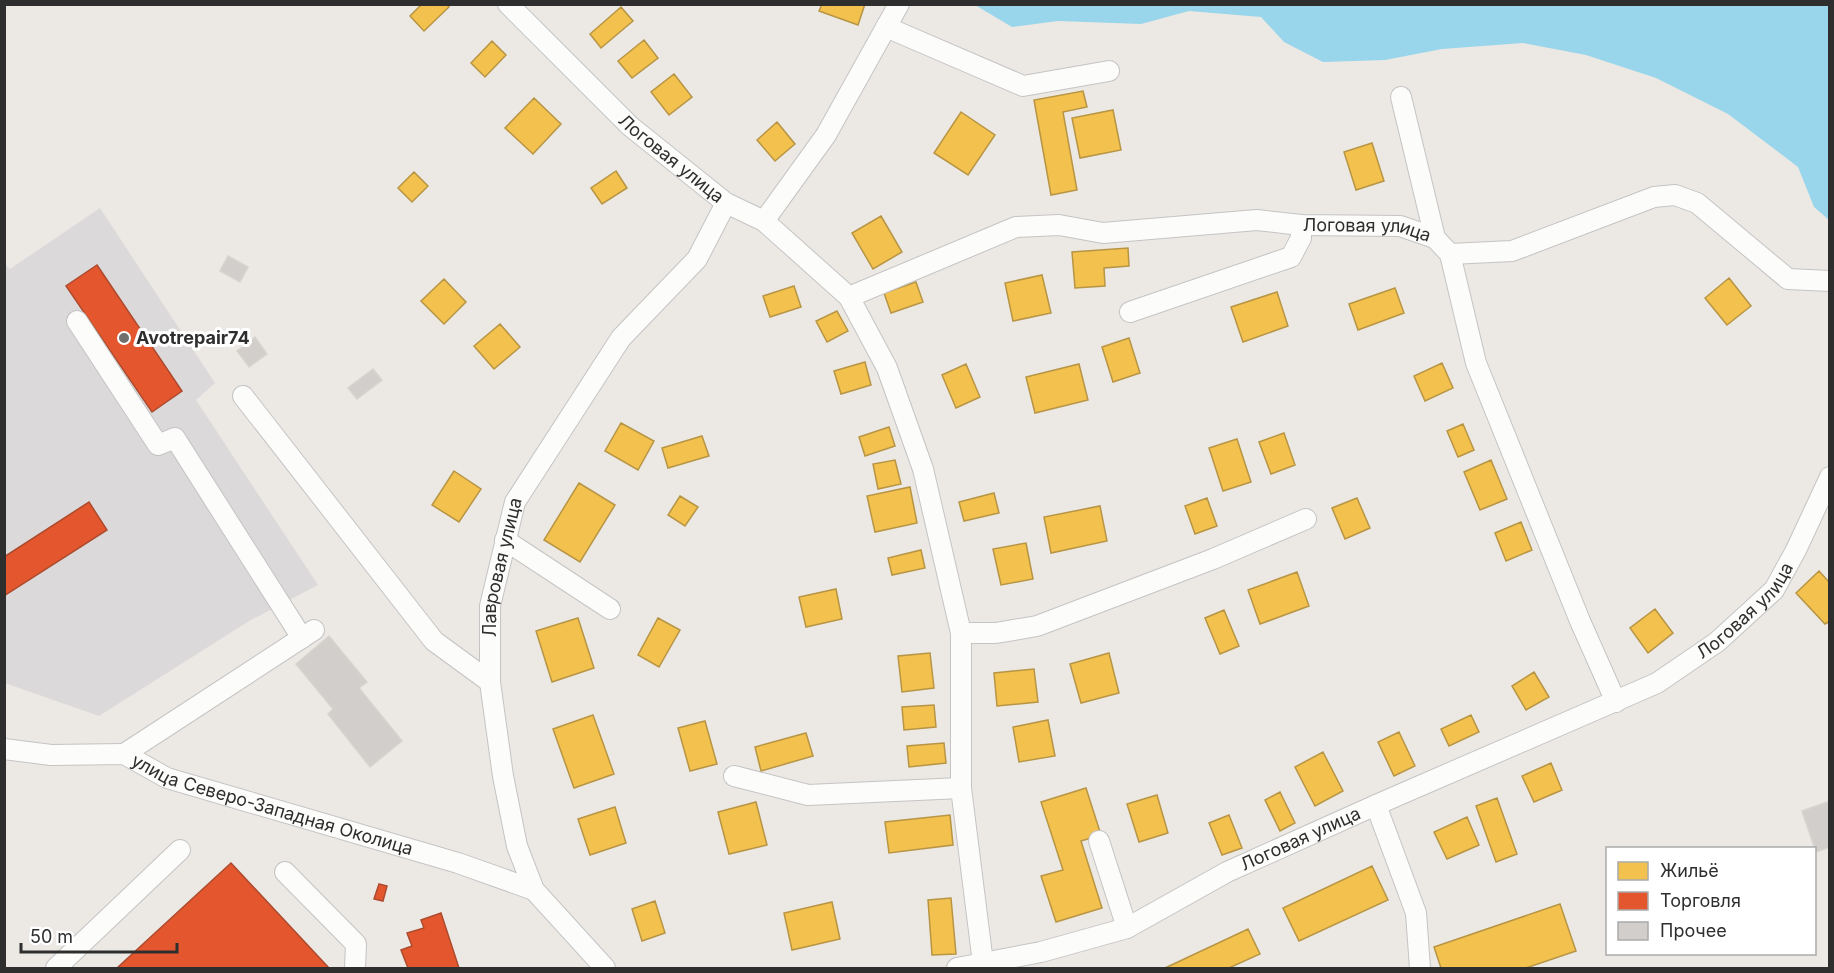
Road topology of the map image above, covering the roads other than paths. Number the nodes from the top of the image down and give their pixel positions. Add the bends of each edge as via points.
1 (508, 4) edge
2 (899, 4) edge
3 (886, 27) junction
4 (1109, 70) dead end
5 (1401, 97) dead end
6 (726, 203) junction
7 (764, 222) junction
8 (1301, 225) junction
9 (1435, 238) junction
10 (1450, 254) junction
11 (1830, 281) edge
12 (849, 297) junction
13 (1130, 312) dead end
14 (77, 321) dead end
15 (243, 396) dead end
16 (1830, 477) edge
17 (1306, 519) dead end
18 (505, 540) junction
19 (610, 609) dead end
20 (961, 633) junction
21 (490, 682) junction
22 (1616, 702) junction
23 (4, 749) edge
24 (124, 754) junction
25 (734, 776) dead end
26 (961, 788) junction
27 (1376, 805) junction
28 (1099, 841) dead end
29 (180, 850) dead end
30 (285, 872) dead end
31 (534, 890) junction
32 (1127, 928) junction
33 (983, 963) junction
34 (56, 969) edge
35 (355, 969) edge
36 (605, 969) edge
37 (957, 969) edge
38 (1420, 969) edge

1 - 6 street, Логовая улица via 630,126
2 - 3 street
3 - 4 street via 1023,86
3 - 7 street via 826,135
5 - 9 street
6 - 7 street, Логовая улица
6 - 18 street, Лавровая улица via 697,260 621,338 515,502
7 - 12 street, Логовая улица
8 - 9 street, Логовая улица via 1400,226
8 - 12 street, Логовая улица via 1257,220 1103,233 1059,225 1016,227
8 - 13 street via 1301,238 1291,257
9 - 10 street, Логовая улица
10 - 11 street via 1512,251 1654,197 1675,195 1697,203 1788,279
10 - 22 street, Логовая улица via 1476,363
12 - 20 street, Логовая улица via 887,368 923,469
14 - 24 street via 158,445 175,438 308,634
15 - 21 street via 434,642
16 - 22 street, Логовая улица via 1774,590 1717,642 1657,684
17 - 20 street via 1037,626 996,633
18 - 19 street
18 - 21 street, Лавровая улица via 490,606
20 - 26 street, Логовая улица
21 - 31 street, Лавровая улица via 502,776 517,846
22 - 27 street, Логовая улица
23 - 24 street, улица Северо-Западная Околица via 51,755
24 - 31 street, улица Северо-Западная Околица via 167,778 458,862
25 - 26 street via 808,795
26 - 33 street, Логовая улица
27 - 32 street, Логовая улица via 1227,872
27 - 38 street via 1416,913
28 - 32 street
29 - 34 street
30 - 35 street via 356,944
31 - 36 street, Лавровая улица
32 - 33 street, Логовая улица via 1041,952
33 - 37 street, Логовая улица

